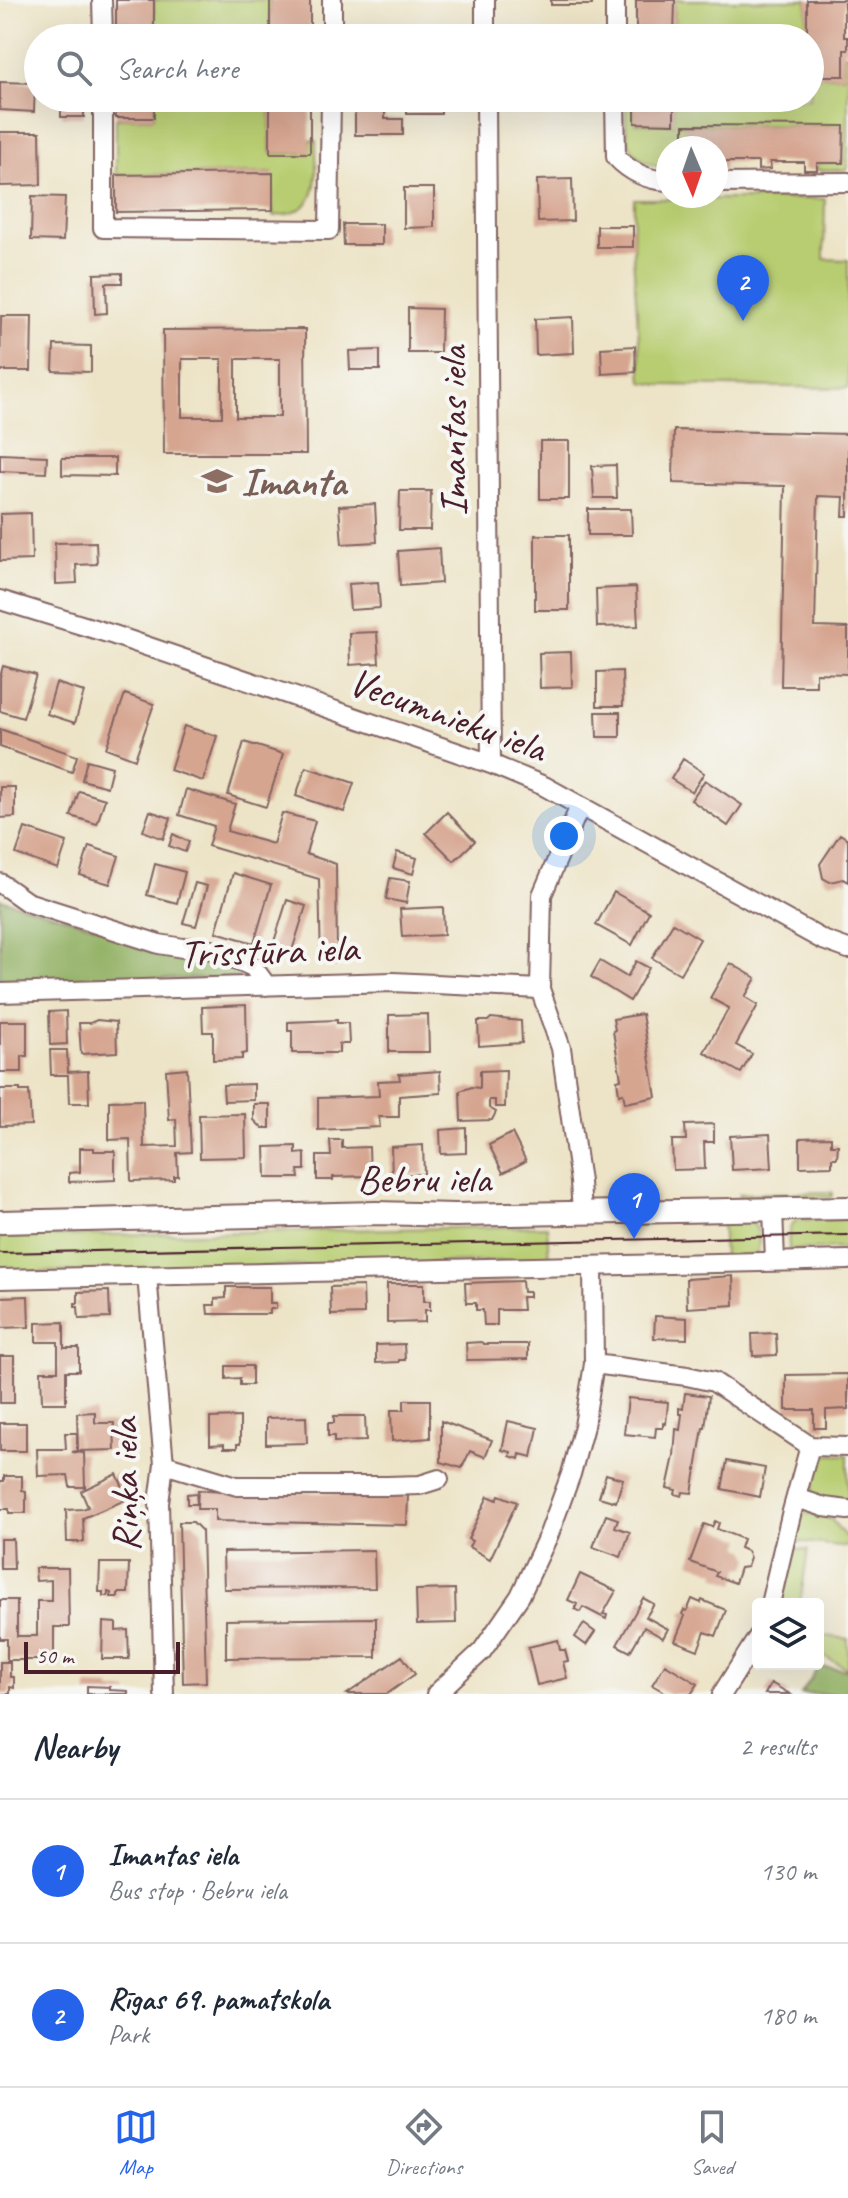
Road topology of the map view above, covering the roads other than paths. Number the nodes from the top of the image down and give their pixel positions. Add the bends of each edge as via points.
1 (102, 0) edge
2 (332, 0) edge
3 (485, 0) edge
4 (615, 0) edge
5 (103, 24) edge
6 (332, 24) edge
7 (485, 24) edge
8 (615, 24) edge
9 (103, 112) edge
10 (331, 112) edge
11 (486, 112) edge
12 (615, 112) edge
13 (656, 180) edge
14 (848, 182) edge
15 (728, 183) edge
16 (0, 600) edge
17 (491, 764) junction
18 (580, 806) junction
19 (0, 883) edge
20 (848, 949) edge
21 (267, 986) junction
22 (540, 989) junction
23 (0, 993) edge
24 (848, 1208) edge
25 (773, 1210) junction
26 (582, 1213) junction
27 (0, 1222) edge
28 (848, 1260) edge
29 (775, 1261) junction
30 (593, 1266) junction
31 (147, 1276) junction
32 (0, 1279) edge
33 (594, 1364) junction
34 (810, 1446) junction
35 (848, 1447) edge
36 (164, 1464) junction
37 (439, 1479) dead end
38 (797, 1498) junction
39 (848, 1510) edge
40 (771, 1598) edge
41 (752, 1646) edge
42 (164, 1694) edge
43 (436, 1694) edge
44 (722, 1694) edge

1 - 5 street
2 - 6 street
3 - 7 street
4 - 8 street
9 - 10 street via 103,228 312,230 329,230
11 - 17 street, Imantas iela
12 - 13 street via 616,157
14 - 15 street
16 - 17 street, Vecumnieku iela
17 - 18 street, Vecumnieku iela
18 - 20 street, Vecumnieku iela
18 - 22 street via 542,895
19 - 21 street via 27,902 159,944 219,952 253,967
21 - 22 street, Trīsstūra iela via 393,982
21 - 23 street, Trīsstūra iela
22 - 26 street via 561,1048
24 - 25 street, Bebru iela
25 - 26 street, Bebru iela
25 - 29 street
26 - 27 street, Bebru iela
28 - 29 street
29 - 30 street
30 - 31 street
30 - 33 street
31 - 32 street
31 - 36 street, Riņķa iela
33 - 34 street via 714,1382
33 - 43 street via 571,1474 520,1596 482,1651
34 - 35 street
34 - 38 street
36 - 37 street via 237,1486 420,1485
36 - 42 street, Riņķa iela via 159,1503
38 - 39 street
38 - 40 street
41 - 44 street

